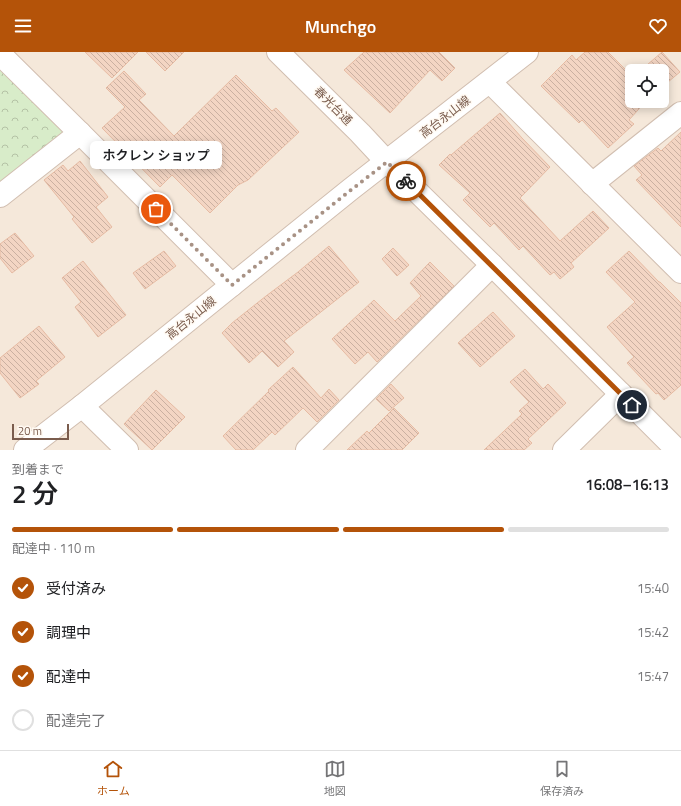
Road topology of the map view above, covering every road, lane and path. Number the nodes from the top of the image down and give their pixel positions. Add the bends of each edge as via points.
1 (278, 52) edge
2 (527, 52) edge
3 (0, 54) edge
4 (490, 82) junction
5 (681, 113) edge
6 (80, 133) junction
7 (387, 162) junction
8 (592, 184) junction
9 (0, 196) edge
10 (492, 266) junction
11 (681, 272) edge
12 (232, 285) junction
13 (621, 394) junction
14 (82, 406) junction
15 (679, 449) edge
16 (25, 450) edge
17 (127, 450) edge
18 (307, 450) edge
19 (564, 450) edge

1 - 7 street, 春光台通
2 - 4 street, 高台永山線
3 - 6 street
4 - 7 street, 高台永山線
4 - 8 street
5 - 8 street
6 - 9 street
6 - 12 street
7 - 10 street, 春光台通
7 - 12 street, 高台永山線
8 - 11 street
10 - 13 street, 春光台通
10 - 18 street
12 - 14 street, 高台永山線
13 - 15 street, 春光台通
13 - 19 street
14 - 16 street, 高台永山線
14 - 17 street

